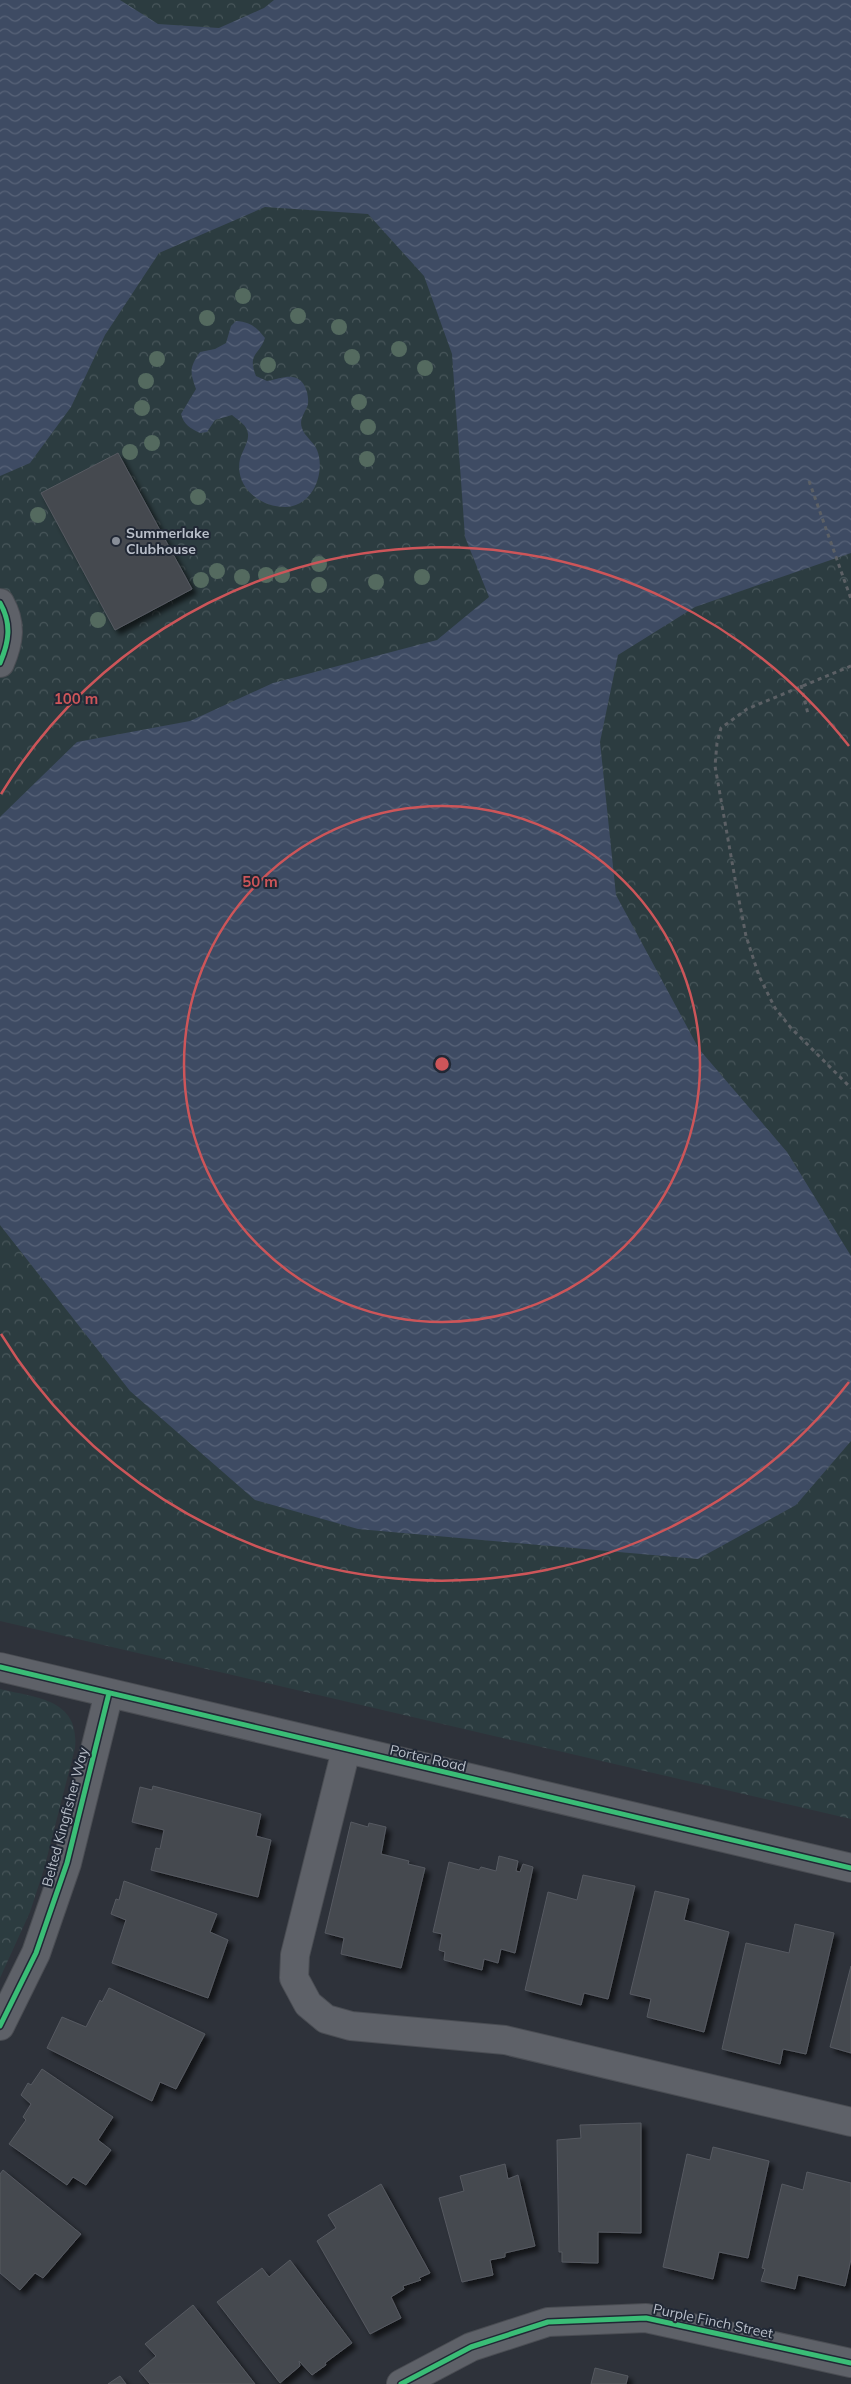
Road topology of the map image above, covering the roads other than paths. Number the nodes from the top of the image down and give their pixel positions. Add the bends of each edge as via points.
1 (0, 603) edge
2 (0, 663) edge
3 (0, 1667) edge
4 (109, 1693) junction
5 (346, 1750) junction
6 (851, 1868) edge
7 (0, 2026) edge
8 (851, 2122) edge
9 (851, 2363) edge
10 (401, 2384) edge

1 - 2 street via 8,623 8,644
3 - 4 street, Porter Road
4 - 5 street, Porter Road
4 - 7 street, Belted Kingfisher Way via 67,1863 36,1953
5 - 6 street, Porter Road
5 - 8 street via 295,1955 294,1978 308,2004 326,2019 351,2026 505,2040
9 - 10 street, Purple Finch Street via 646,2318 548,2322 471,2347

